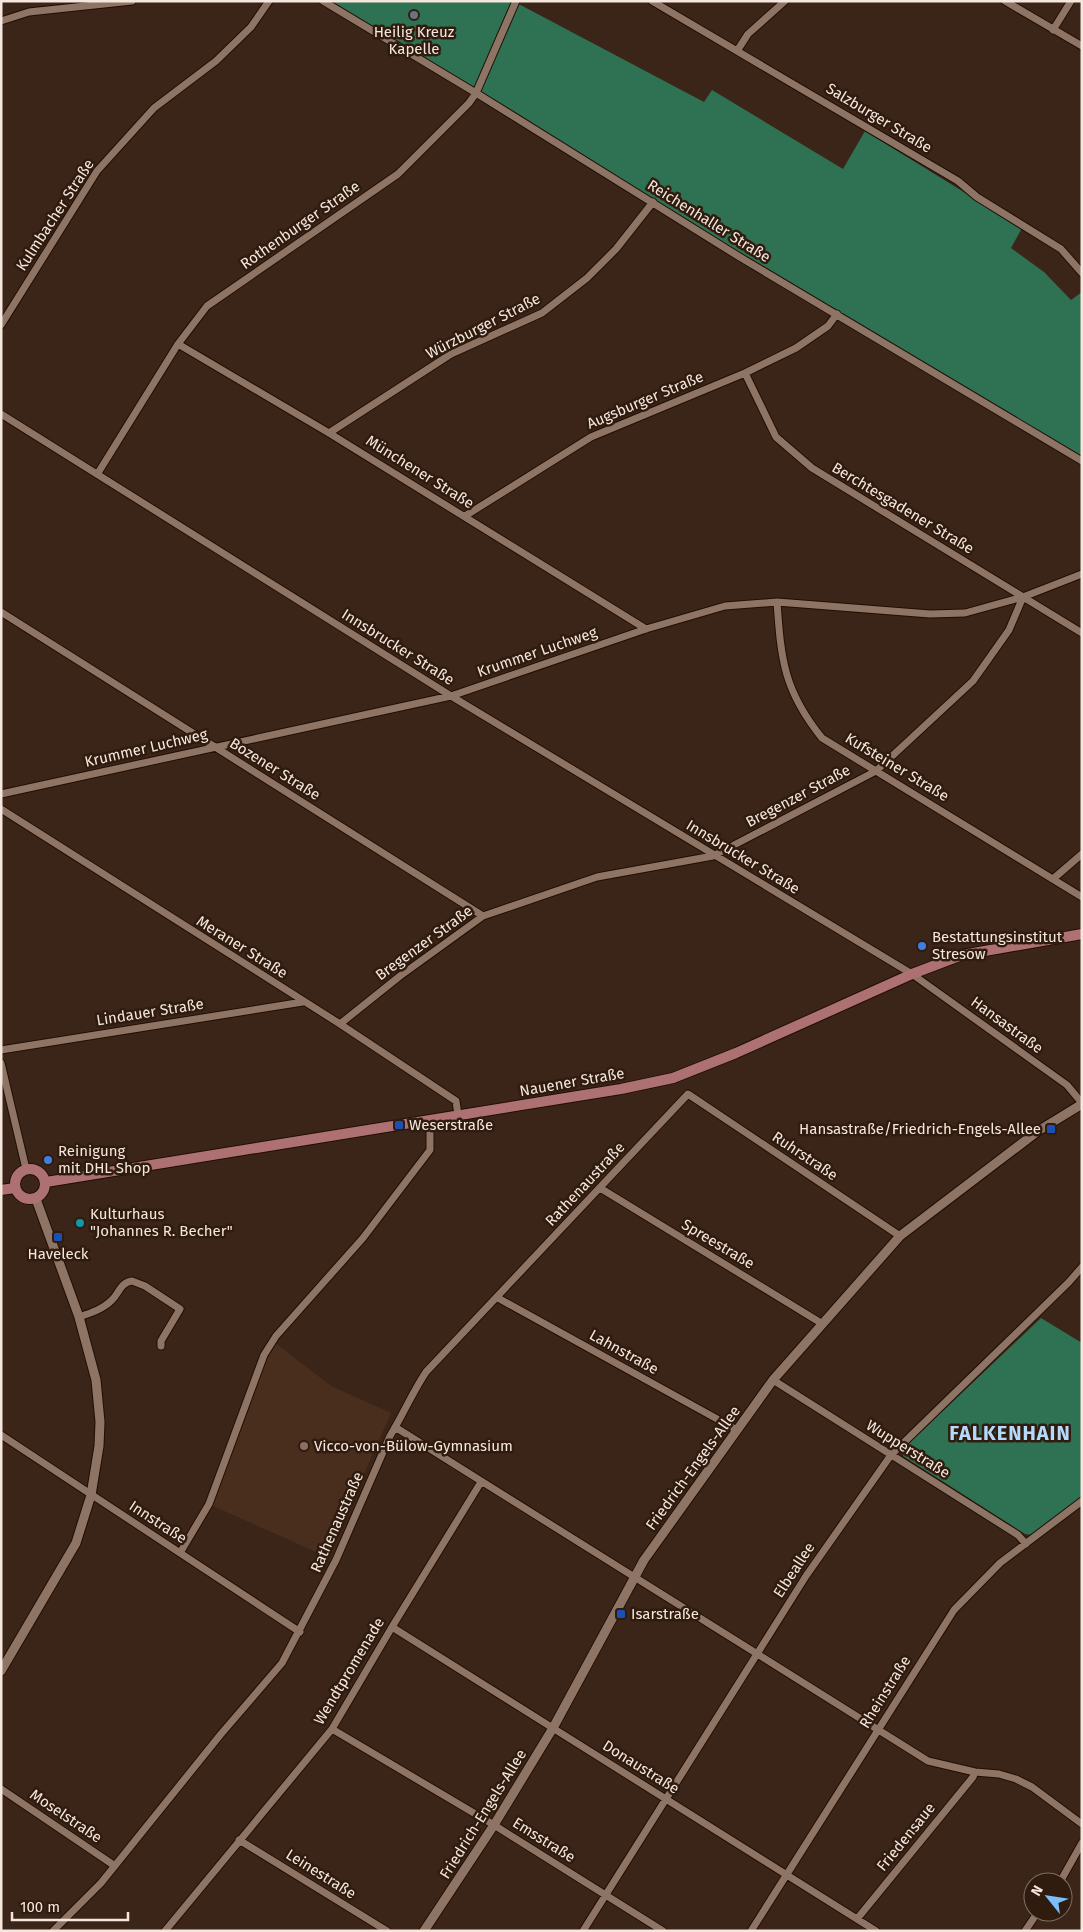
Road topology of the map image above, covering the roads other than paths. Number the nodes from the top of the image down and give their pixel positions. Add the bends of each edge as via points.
1 (132, 1) edge
2 (269, 1) edge
3 (323, 1) edge
4 (516, 1) edge
5 (652, 1) edge
6 (785, 1) edge
7 (1005, 1) edge
8 (1071, 1) edge
9 (1, 21) edge
10 (1053, 30) junction
11 (1082, 46) edge
12 (737, 51) junction
13 (476, 93) junction
14 (652, 202) junction
15 (1082, 273) edge
16 (837, 314) junction
17 (1, 325) edge
18 (178, 344) junction
19 (745, 373) junction
20 (1, 414) edge
21 (330, 432) junction
22 (1082, 460) edge
23 (98, 473) junction
24 (465, 516) junction
25 (1082, 574) edge
26 (1022, 597) junction
27 (777, 602) junction
28 (1, 612) edge
29 (646, 629) junction
30 (1082, 633) edge
31 (451, 696) junction
32 (214, 746) junction
33 (876, 771) junction
34 (1, 794) edge
35 (1, 809) edge
36 (1082, 854) edge
37 (713, 856) junction
38 (1053, 879) junction
39 (1082, 897) edge
40 (483, 916) junction
41 (1082, 934) edge
42 (912, 974) junction
43 (304, 1002) junction
44 (340, 1024) junction
45 (1, 1050) edge
46 (1, 1063) edge
47 (695, 1099) joint
48 (1082, 1104) edge
49 (458, 1115) junction
50 (430, 1119) junction
51 (26, 1169) junction
52 (46, 1182) junction
53 (15, 1188) junction
54 (600, 1188) junction
55 (1, 1190) edge
56 (36, 1199) junction
57 (900, 1236) junction
58 (1082, 1267) edge
59 (498, 1298) junction
60 (79, 1317) junction
61 (821, 1323) junction
62 (161, 1346) dead end
63 (773, 1380) junction
64 (395, 1427) junction
65 (736, 1430) junction
66 (1, 1435) edge
67 (891, 1454) junction
68 (482, 1482) junction
69 (91, 1495) junction
70 (1082, 1501) edge
71 (1026, 1544) junction
72 (180, 1553) junction
73 (634, 1577) junction
74 (392, 1627) junction
75 (300, 1632) junction
76 (756, 1653) junction
77 (1, 1671) edge
78 (553, 1728) junction
79 (332, 1730) junction
80 (877, 1731) junction
81 (975, 1772) junction
82 (1, 1789) edge
83 (665, 1799) junction
84 (1082, 1824) edge
85 (494, 1825) junction
86 (240, 1840) junction
87 (1082, 1842) edge
88 (115, 1866) junction
89 (1066, 1872) edge
90 (787, 1875) junction
91 (605, 1895) junction
92 (857, 1919) junction
93 (53, 1931) edge
94 (165, 1931) edge
95 (387, 1931) edge
96 (424, 1931) edge
97 (583, 1931) edge
98 (663, 1931) edge
99 (752, 1931) edge
100 (876, 1931) edge

1 - 9 street via 29,12
2 - 17 street, Kulmbacher Straße via 251,27 216,61 154,108 98,171
3 - 13 street, Reichenhaller Straße
4 - 13 street, Rothenburger Straße
5 - 12 street, Salzburger Straße
6 - 12 street via 748,34
7 - 10 street
8 - 10 street
10 - 11 street
12 - 15 street, Salzburger Straße via 958,181 977,197 1061,249
13 - 14 street, Reichenhaller Straße
13 - 18 street, Rothenburger Straße via 444,131 398,174 206,306
14 - 16 street, Reichenhaller Straße
14 - 21 street, Würzburger Straße via 616,249 587,278 542,313 451,354
16 - 19 street, Augsburger Straße via 828,326 796,348
16 - 22 street, Reichenhaller Straße
18 - 21 street, Münchener Straße
18 - 23 street, Rothenburger Straße
19 - 24 street, Augsburger Straße via 591,437
19 - 26 street, Berchtesgadener Straße via 768,423 789,450 812,468
20 - 23 street, Innsbrucker Straße
21 - 24 street, Münchener Straße
23 - 31 street, Innsbrucker Straße
24 - 29 street, Münchener Straße
25 - 26 street, Krummer Luchweg
26 - 27 street, Krummer Luchweg via 965,613 930,614
26 - 30 street, Berchtesgadener Straße
26 - 33 street, Bregenzer Straße via 1009,630 973,681
27 - 29 street, Krummer Luchweg via 725,606
27 - 33 street, Kufsteiner Straße via 786,675 804,716 822,738
28 - 32 street, Bozener Straße
29 - 31 street, Krummer Luchweg
31 - 32 street, Krummer Luchweg
31 - 37 street, Innsbrucker Straße
32 - 34 street, Krummer Luchweg
32 - 40 street, Bozener Straße
33 - 37 street, Bregenzer Straße
33 - 38 street, Kufsteiner Straße
35 - 43 street, Meraner Straße
36 - 38 street
37 - 40 street, Bregenzer Straße via 597,877
37 - 42 street, Innsbrucker Straße
38 - 39 street, Kufsteiner Straße
40 - 44 street, Bregenzer Straße
41 - 42 main road, Nauener Straße via 981,950
42 - 48 street, Hansastraße via 1066,1085
42 - 49 main road, Nauener Straße via 673,1078
43 - 44 street, Meraner Straße
43 - 45 street, Lindauer Straße
44 - 49 street, Meraner Straße via 456,1101
46 - 51 street
47 - 54 street, Rathenaustraße via 688,1094
47 - 57 street, Ruhrstraße
48 - 57 street, Friedrich-Engels-Allee via 1038,1132
49 - 50 main road, Nauener Straße
50 - 52 main road, Nauener Straße
50 - 72 street via 430,1150 364,1238 276,1336 264,1355 209,1504
51 - 52 main road via 41,1173
51 - 53 main road via 16,1178
52 - 56 main road via 44,1192
53 - 55 main road
53 - 56 main road via 25,1199
54 - 59 street, Rathenaustraße
54 - 61 street, Spreestraße
56 - 60 street
57 - 61 street, Friedrich-Engels-Allee
58 - 67 street, Elbeallee
59 - 64 street, Rathenaustraße via 426,1372
59 - 65 street, Lahnstraße
60 - 62 street via 99,1310 112,1300 123,1284 132,1281 180,1309
60 - 69 street via 96,1380 100,1422
61 - 63 street, Friedrich-Engels-Allee
63 - 65 street, Friedrich-Engels-Allee
63 - 67 street, Wupperstraße
64 - 68 street
64 - 75 street, Rathenaustraße
65 - 73 street, Friedrich-Engels-Allee
66 - 69 street, Innstraße
67 - 71 street, Wupperstraße via 1018,1535
67 - 76 street, Elbeallee
68 - 73 street
68 - 74 street, Wendtpromenade
69 - 72 street, Innstraße
69 - 77 street via 76,1543
70 - 71 street, Rheinstraße
71 - 80 street, Rheinstraße via 1000,1563 954,1610
72 - 75 street, Innstraße
73 - 76 street
73 - 78 street, Friedrich-Engels-Allee
74 - 78 street, Donaustraße
74 - 79 street, Wendtpromenade
75 - 88 street, Rathenaustraße via 282,1663
76 - 80 street
76 - 83 street, Elbeallee
78 - 83 street, Donaustraße
78 - 85 street, Friedrich-Engels-Allee
79 - 85 street, Emsstraße
79 - 86 street, Wendtpromenade
80 - 81 street via 928,1761
80 - 90 street, Rheinstraße
81 - 84 street via 999,1774 1032,1787
81 - 92 street, Friedensaue
82 - 88 street, Moselstraße
83 - 90 street, Donaustraße
83 - 91 street, Elbeallee
85 - 91 street, Emsstraße
85 - 96 street, Friedrich-Engels-Allee
86 - 94 street, Wendtpromenade
86 - 95 street, Leinestraße
87 - 89 street
88 - 93 street, Rathenaustraße
90 - 92 street, Donaustraße
90 - 99 street, Rheinstraße
91 - 97 street, Elbeallee
91 - 98 street, Emsstraße
92 - 100 street, Donaustraße

